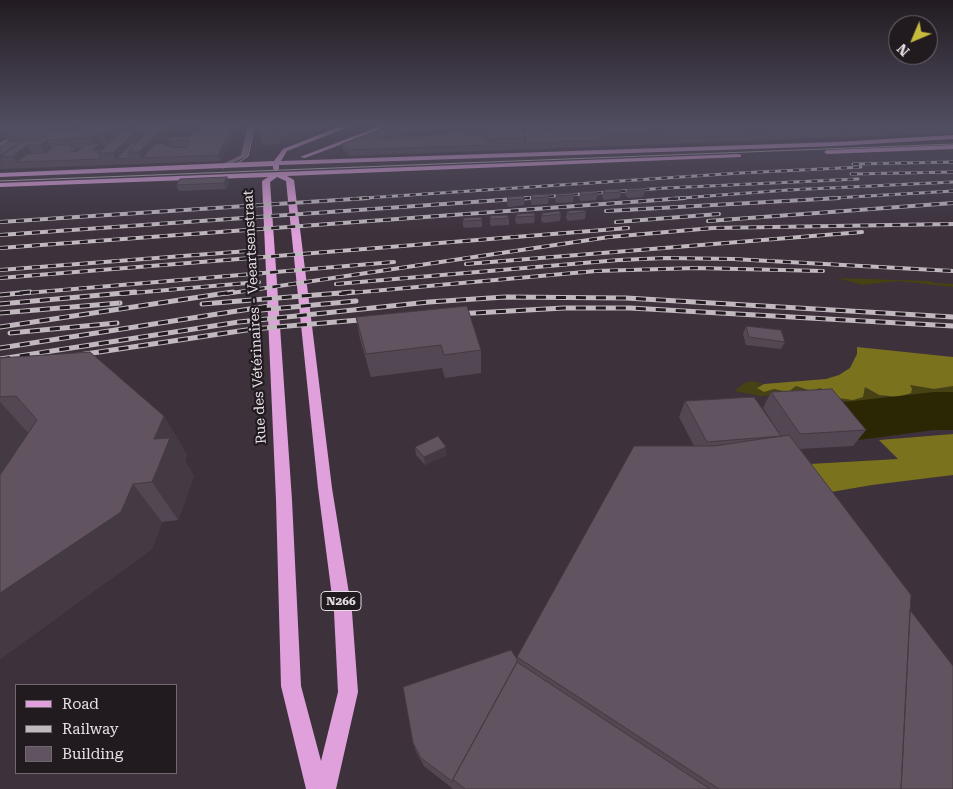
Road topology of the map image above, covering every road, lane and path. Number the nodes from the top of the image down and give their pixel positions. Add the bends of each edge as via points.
1 (231, 162) edge
2 (285, 162) edge
3 (337, 162) edge
4 (594, 162) edge
5 (276, 164) junction
6 (222, 166) junction
7 (277, 174) junction
8 (0, 175) edge
9 (0, 185) edge
10 (317, 789) edge
11 (326, 789) edge

1 - 6 street
2 - 5 main road
3 - 5 main road
4 - 7 main road
5 - 6 main road
5 - 7 main road
6 - 8 main road
7 - 9 main road
7 - 10 main road, Rue des Vétérinaires - Veeartsenstraat via 266,181 291,686
7 - 11 main road, N266 via 290,180 342,612 348,692

